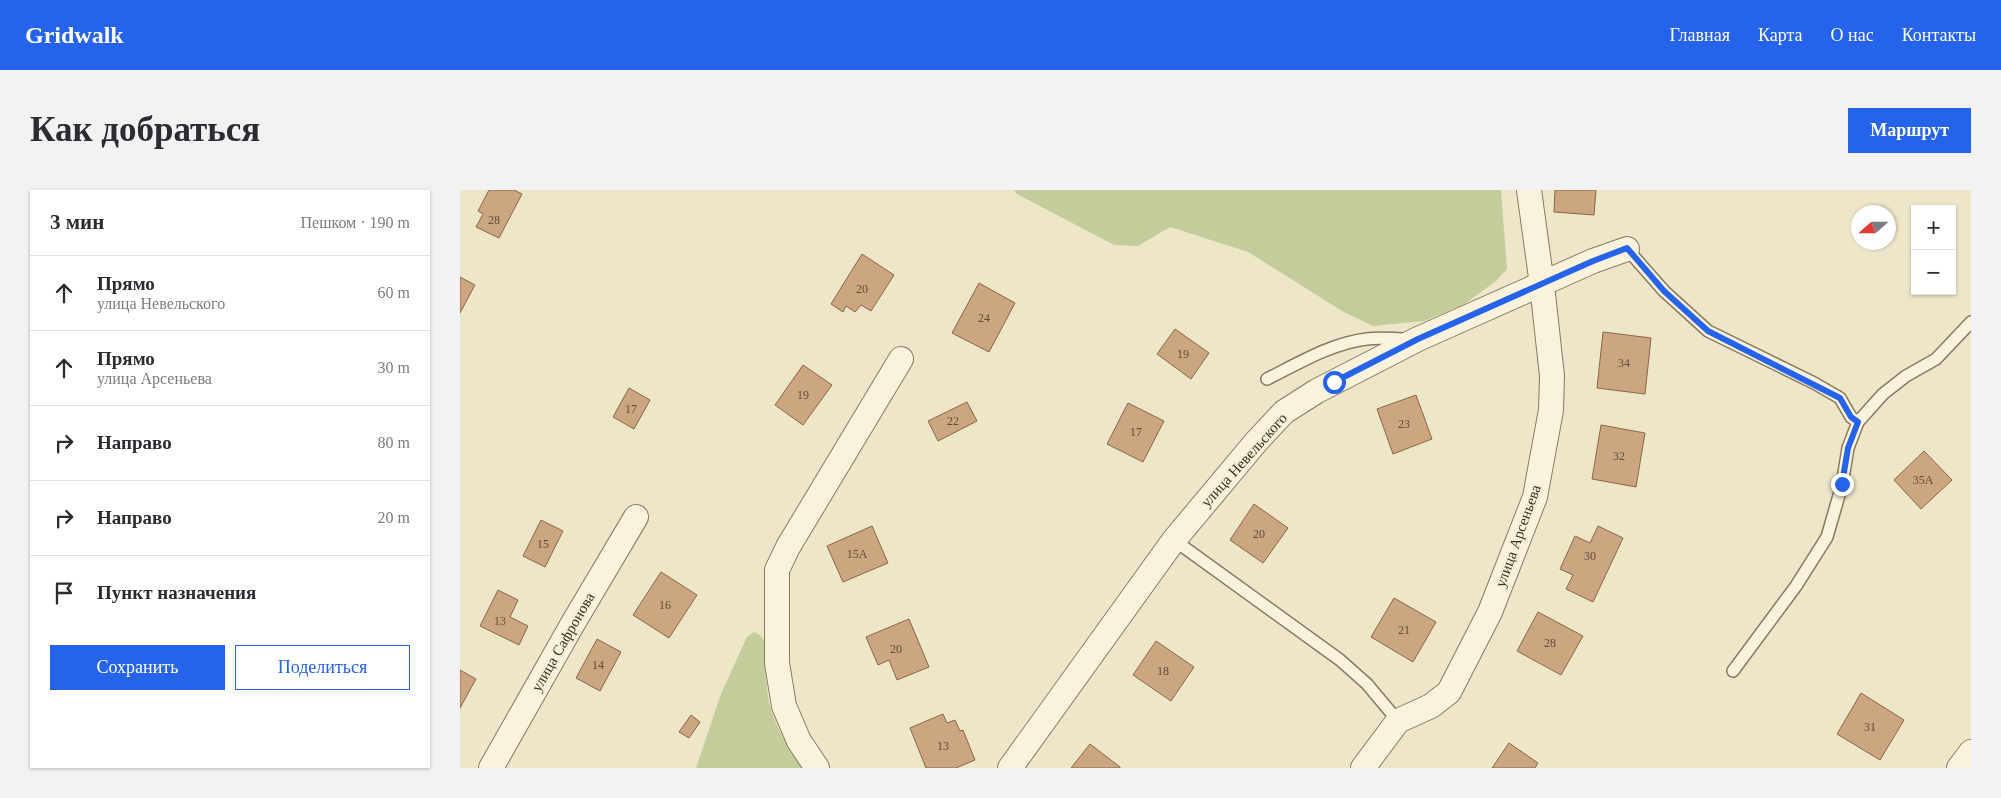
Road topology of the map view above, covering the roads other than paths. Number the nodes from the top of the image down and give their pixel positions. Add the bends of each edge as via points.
1 (1529, 190) edge
2 (1627, 248) joint
3 (1542, 284) junction
4 (1971, 322) edge
5 (1418, 339) junction
6 (900, 359) dead end
7 (1267, 379) dead end
8 (1858, 422) junction
9 (636, 517) dead end
10 (1174, 540) junction
11 (1733, 671) dead end
12 (1398, 721) junction
13 (1971, 752) edge
14 (492, 768) edge
15 (817, 768) edge
16 (1010, 768) edge
17 (1363, 768) edge
18 (1959, 768) edge

1 - 3 street
2 - 3 street
2 - 8 lane via 1664,291 1708,331 1840,398 1851,417
3 - 5 street, улица Невельского
3 - 12 street, улица Арсеньева via 1552,376 1551,410 1535,497 1490,612 1449,692 1431,706
4 - 8 lane via 1936,359 1883,394
5 - 7 lane via 1368,339 1346,343
5 - 10 street, улица Невельского via 1317,390 1284,412
6 - 15 street via 777,570 777,663 784,706 798,741
8 - 11 lane via 1848,448 1827,537 1796,586
9 - 14 street, улица Сафронова
10 - 12 lane via 1340,660 1367,684
10 - 16 street, улица Невельского
12 - 17 street, улица Арсеньева
13 - 18 street

